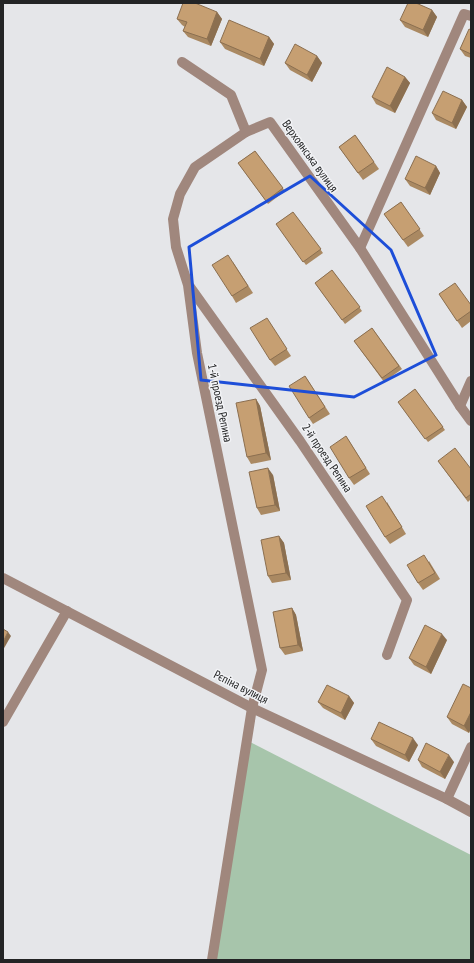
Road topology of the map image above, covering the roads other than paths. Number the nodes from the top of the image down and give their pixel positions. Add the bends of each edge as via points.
1 (468, 15) edge
2 (182, 62) dead end
3 (246, 132) junction
4 (360, 248) junction
5 (188, 285) junction
6 (471, 382) edge
7 (460, 406) junction
8 (471, 421) edge
9 (3, 578) edge
10 (67, 610) junction
11 (387, 655) dead end
12 (252, 708) junction
13 (3, 722) edge
14 (471, 747) edge
15 (447, 799) junction
16 (471, 812) edge
17 (212, 960) edge

1 - 4 street
2 - 3 street via 231,95
3 - 4 street, Верхоянська вулиця via 270,122
3 - 5 street, 1-й проезд Репина via 195,167 180,194 173,219 176,247
4 - 7 street, Верхоянська вулиця
5 - 11 street, 2-й проезд Репина via 300,441 407,600
5 - 12 street, 1-й проезд Репина via 197,353 262,670
6 - 7 street
7 - 8 street, Верхоянська вулиця
9 - 10 street, Рєпіна вулиця
10 - 12 street, Рєпіна вулиця
10 - 13 street
12 - 15 street, Рєпіна вулиця
12 - 17 street, 1-й проезд Репина
14 - 15 street
15 - 16 street, Рєпіна вулиця

